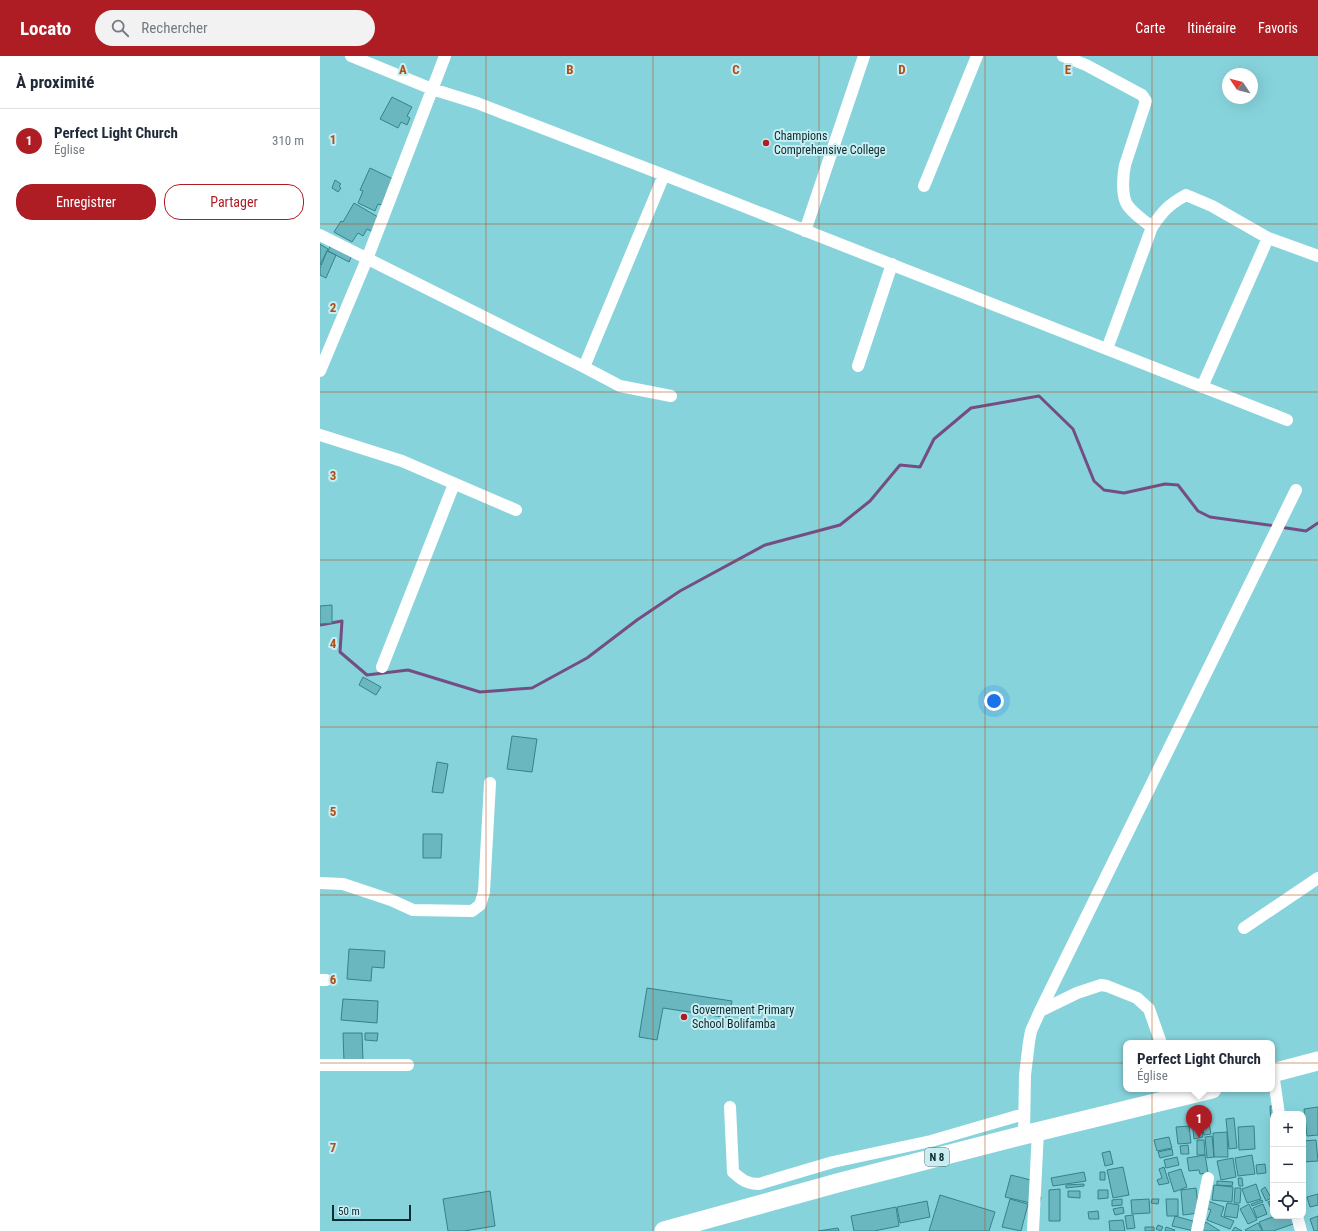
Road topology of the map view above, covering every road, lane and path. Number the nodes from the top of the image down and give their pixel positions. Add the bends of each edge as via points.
1 (445, 56) edge
2 (864, 56) edge
3 (978, 56) edge
4 (1062, 56) edge
5 (358, 57) edge
6 (432, 89) junction
7 (664, 175) junction
8 (924, 186) dead end
9 (1152, 228) junction
10 (805, 231) junction
11 (320, 235) edge
12 (1268, 238) junction
13 (1318, 256) edge
14 (367, 259) junction
15 (892, 264) junction
16 (1107, 349) junction
17 (858, 366) dead end
18 (584, 367) junction
19 (320, 370) edge
20 (1202, 387) junction
21 (670, 396) dead end
22 (1287, 420) dead end
23 (320, 435) edge
24 (454, 484) junction
25 (1296, 490) dead end
26 (516, 510) dead end
27 (382, 667) dead end
28 (490, 783) dead end
29 (1318, 878) edge
30 (320, 883) edge
31 (1244, 928) dead end
32 (1040, 1011) junction
33 (1160, 1040) edge
34 (1318, 1061) edge
35 (320, 1065) edge
36 (408, 1065) dead end
37 (1275, 1072) edge
38 (1275, 1087) edge
39 (1178, 1093) edge
40 (730, 1107) dead end
41 (1279, 1111) edge
42 (1024, 1114) junction
43 (1031, 1133) junction
44 (1208, 1178) dead end
45 (1298, 1219) edge
46 (664, 1231) edge
47 (1033, 1231) edge
48 (1197, 1231) edge
49 (1301, 1231) edge

1 - 6 street
2 - 10 street
3 - 8 street
4 - 9 street via 1086,65 1142,95 1146,101 1125,164 1124,198
5 - 6 street
6 - 7 street via 477,103
6 - 14 street
7 - 10 street
7 - 18 street
9 - 12 street via 1164,209 1186,195 1212,206
9 - 16 street
10 - 15 street
11 - 14 street
12 - 13 street
12 - 20 street
14 - 18 street
14 - 19 street
15 - 16 street
15 - 17 street
16 - 20 street
18 - 21 street via 620,386
20 - 22 street
23 - 24 street via 389,457
24 - 26 street
24 - 27 street
25 - 32 street
28 - 30 street via 484,892 480,905 472,911 413,910 343,884
29 - 31 street
32 - 33 street via 1077,993 1101,985 1107,986 1137,998 1149,1009
32 - 42 street via 1029,1042
34 - 37 highway
35 - 36 street
38 - 41 street
39 - 43 highway, N 8
40 - 42 street via 733,1172 750,1184 759,1184 833,1162 932,1141
42 - 43 street
43 - 46 highway, N 8
43 - 47 street
44 - 48 street
45 - 49 street

